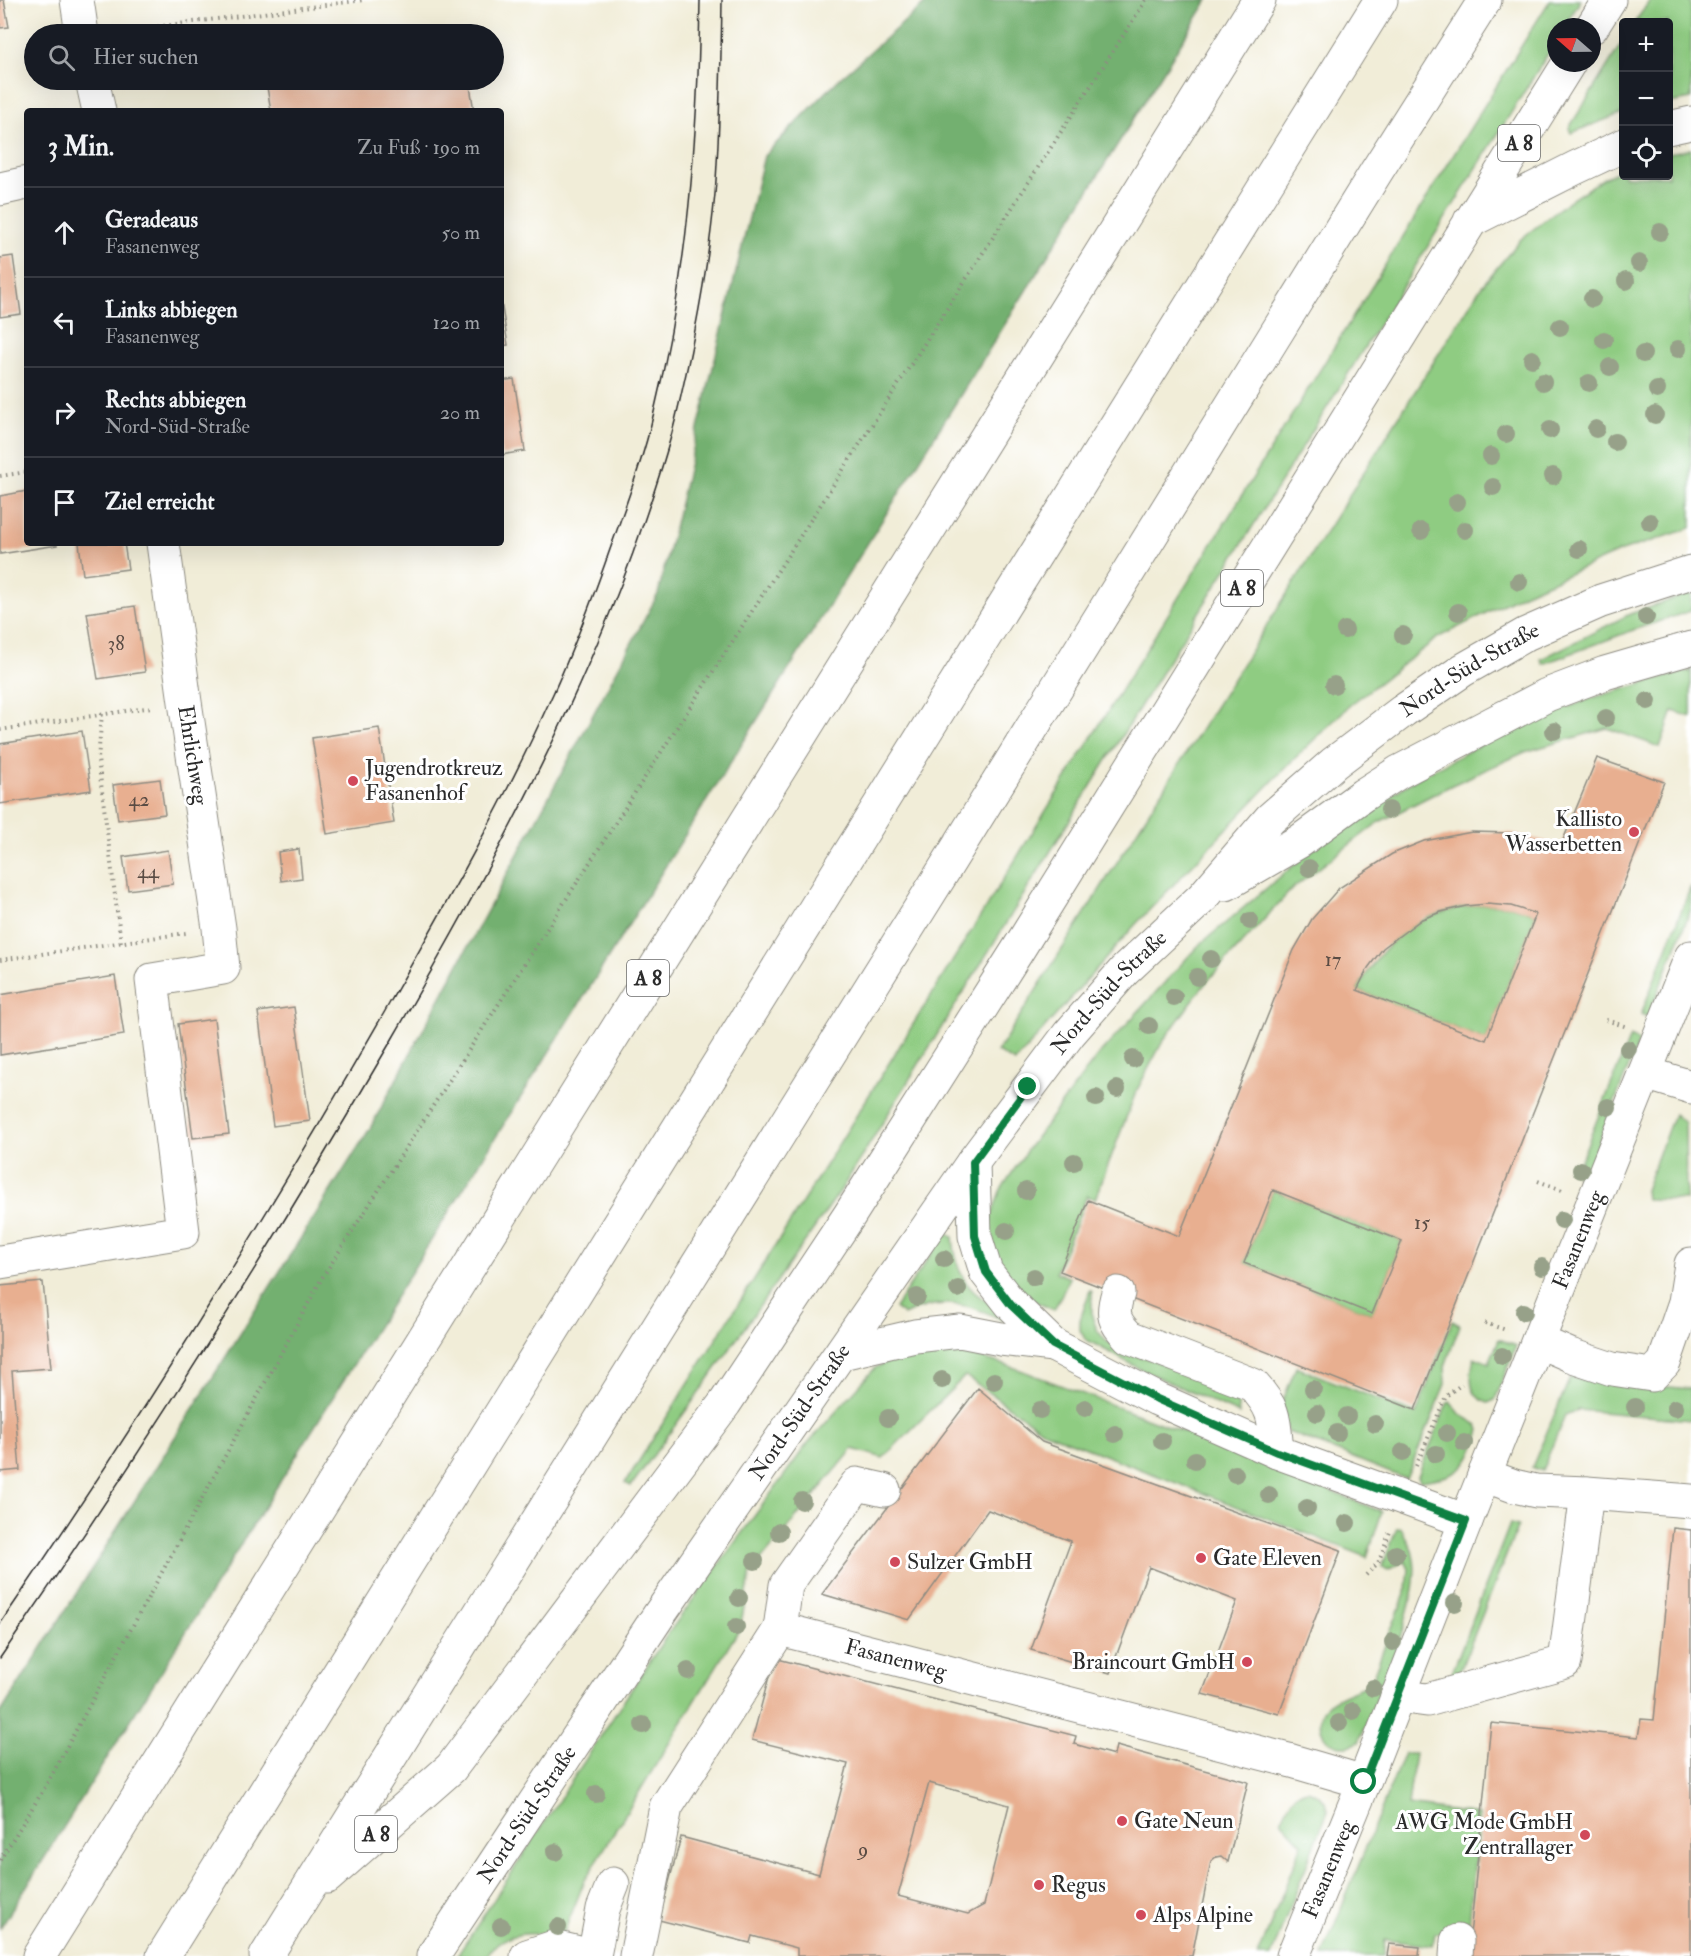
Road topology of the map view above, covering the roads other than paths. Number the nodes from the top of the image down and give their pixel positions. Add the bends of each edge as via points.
1 (77, 0) edge
2 (1258, 0) edge
3 (1381, 0) edge
4 (1485, 0) edge
5 (1609, 0) edge
6 (1598, 18) edge
7 (89, 24) edge
8 (1563, 72) edge
9 (94, 90) edge
10 (98, 108) edge
11 (1691, 123) edge
12 (1673, 127) edge
13 (1619, 147) edge
14 (24, 184) edge
15 (0, 189) edge
16 (1469, 222) junction
17 (164, 546) edge
18 (1691, 572) edge
19 (1691, 648) edge
20 (1203, 897) junction
21 (1691, 957) edge
22 (1645, 1073) junction
23 (1686, 1091) edge
24 (973, 1162) junction
25 (0, 1262) edge
26 (1691, 1264) edge
27 (1118, 1293) dead end
28 (1538, 1341) junction
29 (1053, 1345) junction
30 (842, 1353) junction
31 (1277, 1452) junction
32 (1484, 1475) junction
33 (884, 1490) dead end
34 (1587, 1493) junction
35 (1691, 1501) edge
36 (1466, 1521) junction
37 (780, 1629) junction
38 (1396, 1696) junction
39 (1364, 1782) junction
40 (613, 1884) dead end
41 (301, 1900) junction
42 (39, 1956) edge
43 (163, 1956) edge
44 (266, 1956) edge
45 (432, 1956) edge
46 (527, 1956) edge
47 (593, 1956) edge
48 (636, 1956) edge
49 (1293, 1956) edge

1 - 7 main road
2 - 42 main road, A 8
3 - 43 main road
4 - 41 main road, A 8
5 - 6 main road
8 - 16 main road, A 8
9 - 10 main road
11 - 12 main road
13 - 16 main road
14 - 15 main road
16 - 41 main road, A 8 via 1009,964 725,1403 451,1768
17 - 25 main road, Ehrlichweg via 223,968 152,980 183,1232
18 - 20 main road, Nord-Süd-Straße via 1600,601 1526,634 1463,670 1326,770 1270,819
19 - 20 main road, Nord-Süd-Straße via 1547,695 1399,772 1300,840
20 - 24 main road, Nord-Süd-Straße via 1124,970 1069,1034
21 - 22 main road, Fasanenweg
22 - 23 main road
22 - 28 main road, Fasanenweg
24 - 29 main road via 975,1236 986,1272 1011,1305
24 - 30 main road, Nord-Süd-Straße
26 - 28 main road via 1685,1302 1664,1364 1652,1375 1612,1369
27 - 31 main road via 1114,1306 1116,1324 1129,1337 1253,1385 1268,1401 1275,1420
28 - 32 main road, Fasanenweg
29 - 30 main road via 960,1331 915,1336
29 - 31 main road via 1157,1399
30 - 45 main road, Nord-Süd-Straße via 666,1605
31 - 36 main road
32 - 34 main road via 1536,1491
32 - 36 main road, Fasanenweg
33 - 37 main road via 857,1484 786,1585
34 - 35 main road
34 - 38 main road via 1565,1662 1427,1700
36 - 38 main road, Fasanenweg
37 - 39 main road, Fasanenweg
37 - 48 main road via 666,1807
38 - 39 main road, Fasanenweg
39 - 49 main road, Fasanenweg
40 - 47 main road
41 - 44 main road, A 8
46 - 47 main road via 554,1947

